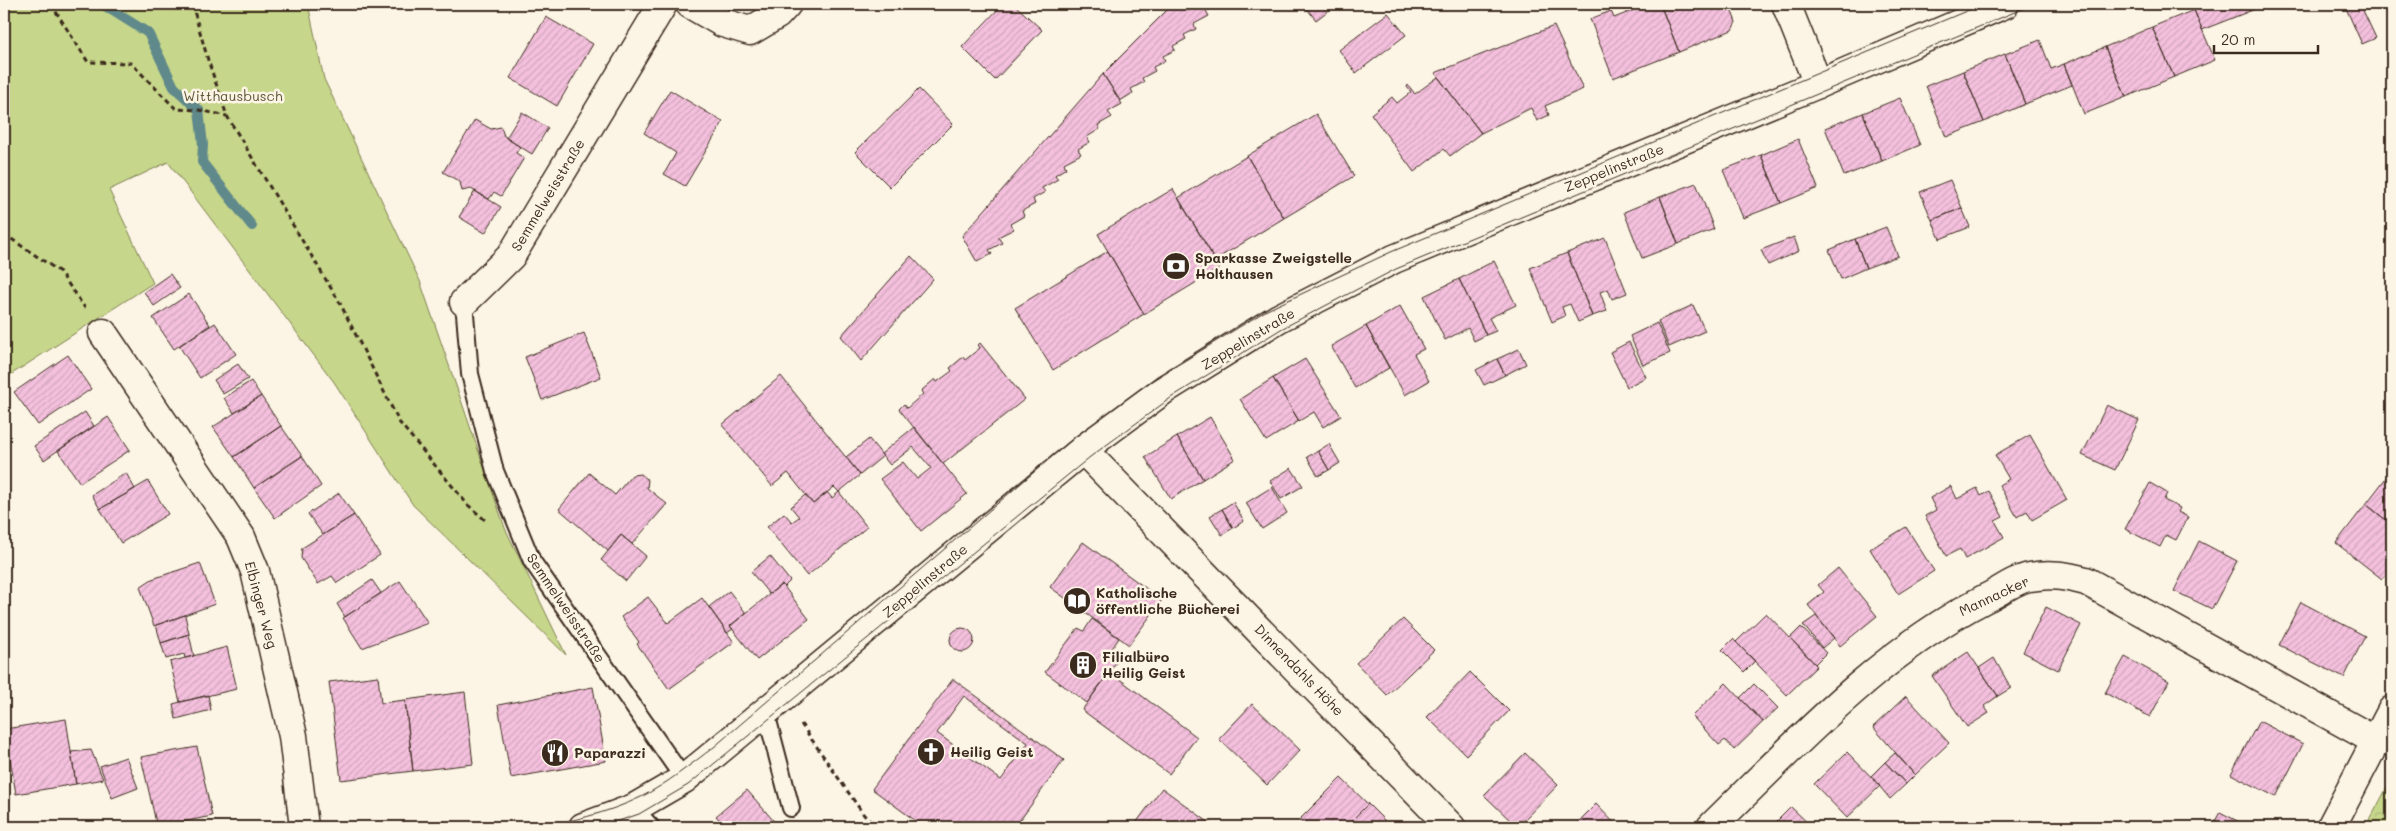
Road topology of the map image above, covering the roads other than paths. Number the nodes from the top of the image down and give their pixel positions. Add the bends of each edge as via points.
1 (663, 4) edge
2 (690, 4) edge
3 (787, 4) edge
4 (1786, 4) edge
5 (2005, 4) edge
6 (1818, 84) junction
7 (464, 302) joint
8 (103, 333) road end
9 (1085, 448) junction
10 (775, 706) junction
11 (2392, 710) edge
12 (2376, 740) junction
13 (684, 779) junction
14 (791, 808) dead end
15 (643, 818) edge
16 (304, 827) edge
17 (583, 827) edge
18 (1451, 827) edge
19 (1711, 827) edge
20 (2331, 827) edge

1 - 7 street, Semmelweisstraße via 511,256
2 - 3 street via 722,22 750,31 777,15
4 - 6 street
5 - 6 street, Zeppelinstraße
6 - 9 street, Zeppelinstraße via 1394,259 1279,318 1165,389
7 - 13 lane, Semmelweisstraße via 470,374 495,471 532,561
8 - 16 street, Elbinger Weg via 241,537 255,571 293,736
9 - 10 street, Zeppelinstraße
9 - 18 street, Dinnendahls Höhe via 1090,457
10 - 13 street, Zeppelinstraße
10 - 14 lane
11 - 12 street
12 - 19 street, Mannacker via 2086,581 2061,574 2028,577 1953,615 1901,652 1842,699
12 - 20 street
13 - 15 street, Zeppelinstraße
15 - 17 street, Zeppelinstraße

